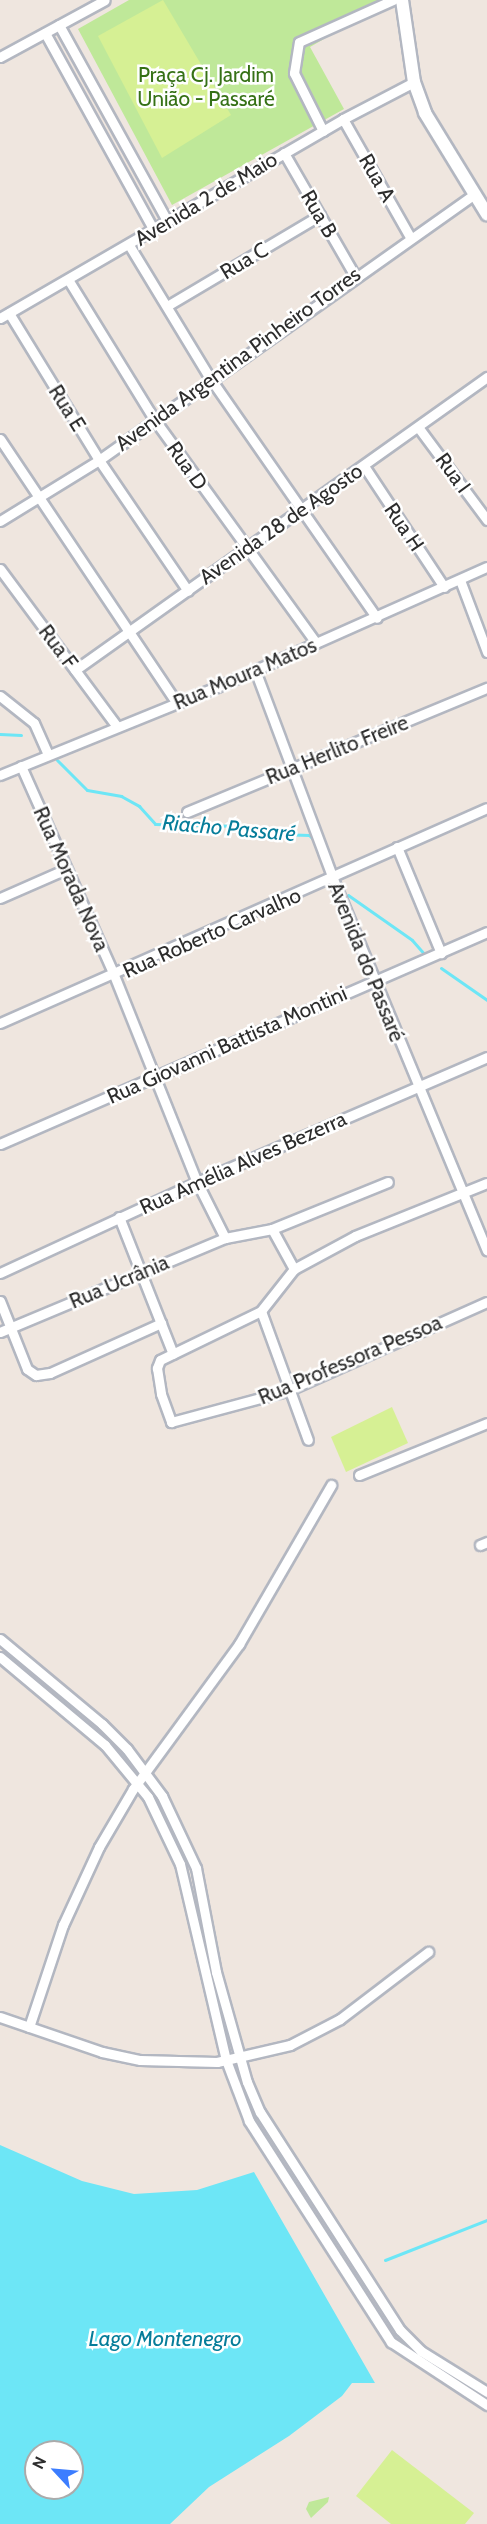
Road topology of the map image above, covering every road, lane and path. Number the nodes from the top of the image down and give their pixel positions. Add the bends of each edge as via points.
1 (105, 0) edge
2 (393, 0) edge
3 (402, 0) edge
4 (59, 25) junction
5 (45, 33) junction
6 (0, 57) edge
7 (79, 61) junction
8 (64, 68) junction
9 (414, 82) junction
10 (106, 110) junction
11 (91, 117) junction
12 (343, 119) junction
13 (323, 130) junction
14 (125, 146) junction
15 (111, 153) junction
16 (284, 153) junction
17 (151, 192) junction
18 (474, 194) junction
19 (137, 199) junction
20 (487, 214) edge
21 (320, 216) junction
22 (167, 221) junction
23 (153, 229) junction
24 (410, 237) junction
25 (129, 246) junction
26 (355, 276) junction
27 (69, 281) junction
28 (167, 306) junction
29 (4, 316) edge
30 (487, 377) edge
31 (210, 378) junction
32 (154, 419) junction
33 (418, 426) junction
34 (0, 439) edge
35 (99, 460) junction
36 (364, 466) junction
37 (38, 499) junction
38 (302, 511) junction
39 (487, 520) edge
40 (0, 521) edge
41 (245, 549) junction
42 (487, 567) edge
43 (0, 569) edge
44 (460, 580) junction
45 (444, 587) junction
46 (188, 591) junction
47 (377, 618) junction
48 (129, 631) junction
49 (316, 643) junction
50 (487, 652) edge
51 (75, 670) junction
52 (255, 670) junction
53 (487, 688) edge
54 (0, 696) edge
55 (177, 703) junction
56 (116, 725) junction
57 (48, 754) junction
58 (21, 766) junction
59 (291, 768) junction
60 (0, 775) edge
61 (487, 808) edge
62 (187, 812) dead end
63 (397, 847) junction
64 (64, 870) junction
65 (333, 879) junction
66 (0, 898) edge
67 (487, 932) edge
68 (441, 953) junction
69 (114, 975) junction
70 (373, 981) junction
71 (0, 1023) edge
72 (487, 1057) edge
73 (154, 1078) junction
74 (416, 1087) junction
75 (0, 1144) edge
76 (197, 1182) junction
77 (388, 1182) dead end
78 (487, 1183) edge
79 (462, 1192) junction
80 (119, 1217) junction
81 (273, 1229) junction
82 (225, 1238) junction
83 (487, 1250) edge
84 (294, 1269) junction
85 (140, 1272) junction
86 (0, 1273) edge
87 (0, 1301) edge
88 (487, 1302) edge
89 (261, 1311) junction
90 (161, 1323) junction
91 (12, 1327) junction
92 (0, 1332) edge
93 (173, 1354) junction
94 (287, 1391) junction
95 (487, 1423) edge
96 (308, 1440) dead end
97 (359, 1475) dead end
98 (331, 1485) dead end
99 (0, 1640) edge
100 (0, 1657) edge
101 (145, 1772) junction
102 (137, 1783) junction
103 (428, 1952) dead end
104 (0, 2017) edge
105 (29, 2027) junction
106 (240, 2058) junction
107 (226, 2060) junction
108 (487, 2392) edge
109 (487, 2405) edge

1 - 4 street
2 - 13 street via 299,42 294,73
3 - 9 street
4 - 5 street
4 - 7 street
5 - 6 street
5 - 8 street
7 - 8 street
7 - 10 street
8 - 11 street
9 - 12 street, Avenida 2 de Maio
9 - 18 street via 433,129
10 - 11 street
10 - 14 street
11 - 15 street
12 - 13 street, Avenida 2 de Maio
12 - 24 street, Rua A
13 - 16 street, Avenida 2 de Maio
14 - 15 street
14 - 17 street
15 - 19 street
16 - 21 street, Rua B
16 - 22 street, Avenida 2 de Maio
17 - 19 street
17 - 22 street
18 - 20 street
18 - 24 street, Avenida Argentina Pinheiro Torres
19 - 23 street
21 - 26 street, Rua B
21 - 28 street, Rua C
22 - 23 street, Avenida 2 de Maio
23 - 25 street, Avenida 2 de Maio
24 - 26 street, Avenida Argentina Pinheiro Torres
25 - 27 street, Avenida 2 de Maio
25 - 28 street
26 - 31 street, Avenida Argentina Pinheiro Torres
27 - 29 street, Avenida 2 de Maio
27 - 32 street, Rua D
28 - 31 street
29 - 35 street, Rua E
30 - 33 street, Avenida 28 de Agosto
31 - 32 street, Avenida Argentina Pinheiro Torres
31 - 38 street
32 - 35 street, Avenida Argentina Pinheiro Torres
32 - 41 street, Rua D
33 - 36 street, Avenida 28 de Agosto
33 - 39 street, Rua I
34 - 37 street
35 - 37 street, Avenida Argentina Pinheiro Torres
35 - 46 street, Rua E
36 - 38 street, Avenida 28 de Agosto
36 - 45 street, Rua H
37 - 40 street, Avenida Argentina Pinheiro Torres
37 - 48 street
38 - 41 street, Avenida 28 de Agosto
38 - 47 street
41 - 46 street, Avenida 28 de Agosto
41 - 49 street, Rua D
42 - 44 street, Rua Moura Matos
43 - 51 street, Rua F
44 - 45 street, Rua Moura Matos
44 - 50 street
45 - 47 street, Rua Moura Matos
46 - 48 street, Avenida 28 de Agosto
47 - 49 street, Rua Moura Matos
48 - 51 street, Avenida 28 de Agosto
48 - 55 street
49 - 52 street, Rua Moura Matos
51 - 56 street, Rua F
52 - 55 street, Rua Moura Matos
52 - 59 street, Avenida do Passaré
53 - 59 street, Rua Herlito Freire
54 - 57 street via 34,723
55 - 56 street, Rua Moura Matos
56 - 57 street, Rua Moura Matos
57 - 58 street, Rua Moura Matos
58 - 60 street, Rua Moura Matos
58 - 64 street, Rua Morada Nova
59 - 62 street, Rua Herlito Freire
59 - 65 street, Avenida do Passaré
61 - 63 street, Rua Roberto Carvalho
63 - 65 street, Rua Roberto Carvalho
63 - 68 street
64 - 66 street
64 - 69 street, Rua Morada Nova
65 - 69 street, Rua Roberto Carvalho
65 - 70 street, Avenida do Passaré
67 - 68 street, Rua Giovanni Battista Montini
68 - 70 street, Rua Giovanni Battista Montini
69 - 71 street, Rua Roberto Carvalho
69 - 73 street, Rua Morada Nova
70 - 73 street, Rua Giovanni Battista Montini
70 - 74 street, Avenida do Passaré
72 - 74 street, Rua Amélia Alves Bezerra
73 - 75 street, Rua Giovanni Battista Montini
73 - 76 street, Rua Morada Nova
74 - 76 street, Rua Amélia Alves Bezerra
74 - 79 street, Avenida do Passaré
76 - 80 street, Rua Amélia Alves Bezerra
76 - 82 street, Rua Morada Nova
77 - 81 street
78 - 79 street
79 - 83 street, Avenida do Passaré
79 - 84 street via 355,1236
80 - 85 street
80 - 86 street, Rua Amélia Alves Bezerra
81 - 82 street
81 - 84 street
82 - 85 street, Rua Ucrânia
84 - 89 street
85 - 90 street
85 - 91 street, Rua Ucrânia
87 - 91 street
88 - 94 street, Rua Professora Pessoa
89 - 93 street
89 - 94 street
90 - 91 street via 50,1373 36,1375 27,1369
90 - 93 street
91 - 92 street, Rua Ucrânia
93 - 94 street, Rua Professora Pessoa via 160,1360 157,1368 165,1411 170,1420 178,1423
94 - 96 street
95 - 97 street
98 - 101 street via 239,1644
99 - 101 street via 102,1724
100 - 102 street via 105,1745
101 - 102 street
101 - 106 street via 176,1822 196,1868 216,1972
102 - 105 street via 99,1847 63,1925
102 - 107 street via 170,1837 180,1864 197,1950
103 - 106 street via 340,2019 290,2045
104 - 105 street
105 - 107 street via 102,2052 140,2060
106 - 107 street
106 - 108 street via 260,2112 400,2330 421,2351
107 - 109 street via 249,2121 391,2342

